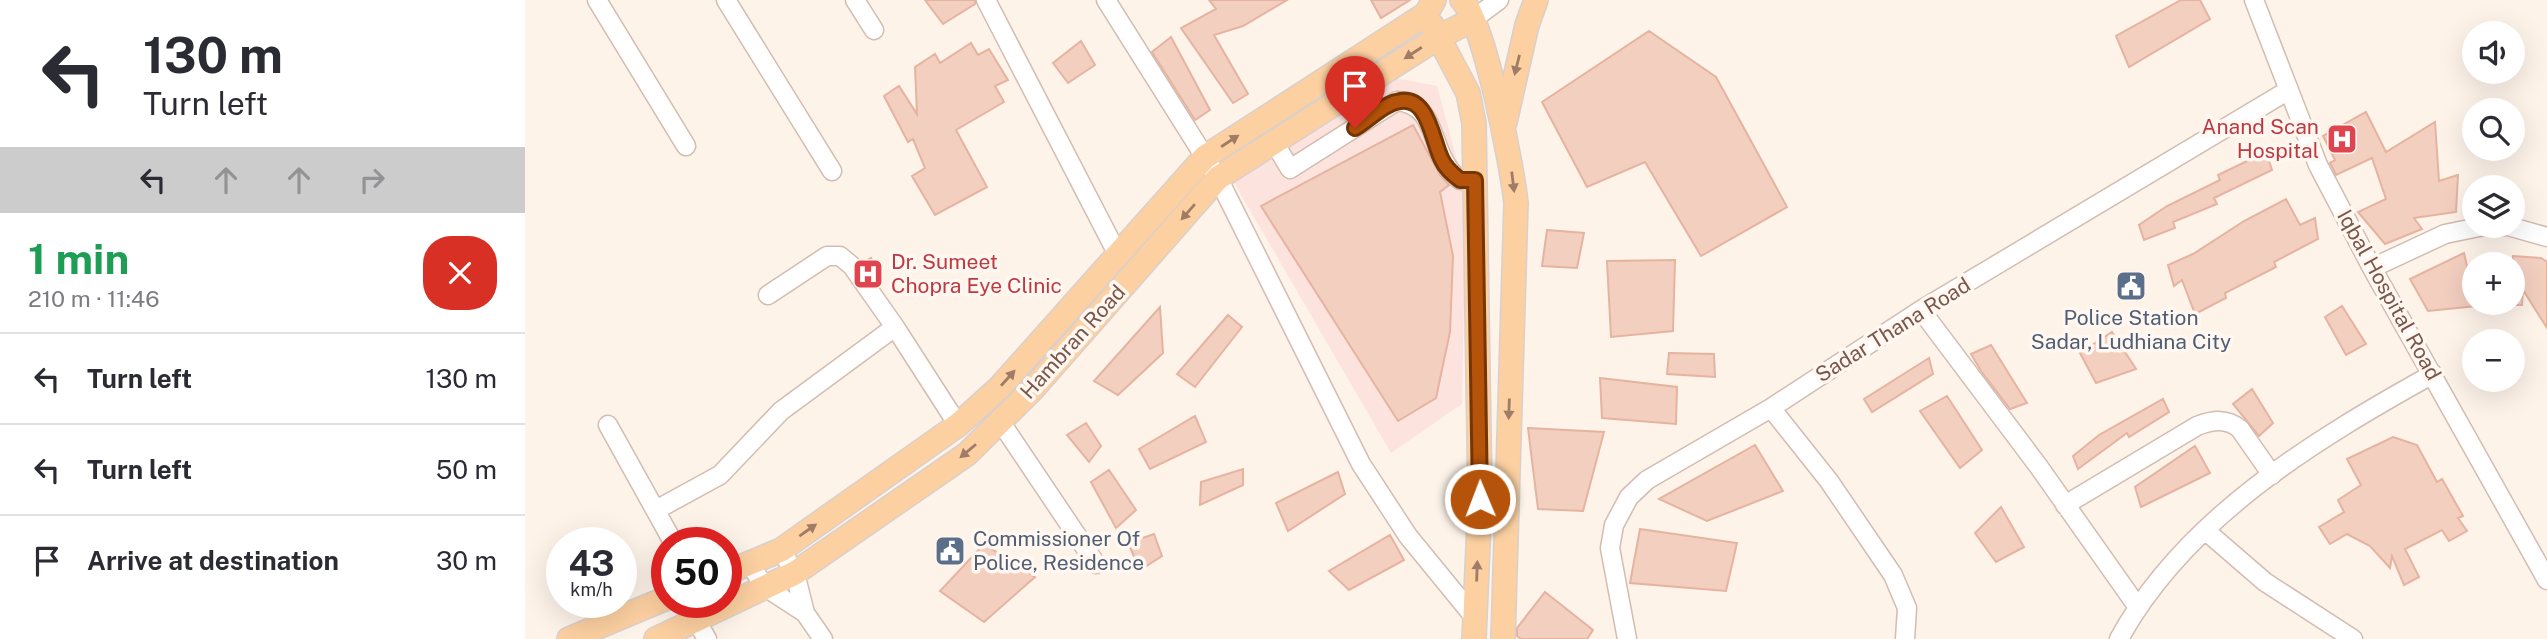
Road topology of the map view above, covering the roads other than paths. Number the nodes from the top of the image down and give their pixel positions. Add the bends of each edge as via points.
1 (597, 0) edge
2 (726, 0) edge
3 (855, 0) edge
4 (986, 0) edge
5 (1106, 0) edge
6 (1499, 0) edge
7 (1536, 0) edge
8 (2254, 0) edge
9 (1430, 7) edge
10 (1467, 10) edge
11 (874, 30) dead end
12 (1439, 37) junction
13 (2287, 91) junction
14 (1504, 133) junction
15 (1274, 142) junction
16 (686, 146) dead end
17 (1205, 157) junction
18 (832, 171) dead end
19 (1218, 178) junction
20 (1475, 180) junction
21 (2462, 231) edge
22 (2525, 231) edge
23 (2547, 237) edge
24 (1118, 255) junction
25 (2372, 268) junction
26 (768, 295) dead end
27 (1921, 310) junction
28 (895, 327) junction
29 (2434, 374) junction
30 (1770, 408) junction
31 (1000, 421) junction
32 (608, 425) dead end
33 (958, 425) junction
34 (2272, 475) junction
35 (2065, 505) junction
36 (656, 510) junction
37 (665, 527) edge
38 (2206, 531) junction
39 (781, 550) junction
40 (749, 563) junction
41 (1096, 564) dead end
42 (742, 566) edge
43 (795, 573) junction
44 (2547, 580) edge
45 (765, 587) junction
46 (651, 605) edge
47 (2137, 606) junction
48 (806, 613) junction
49 (1474, 629) edge
50 (701, 630) edge
51 (569, 639) edge
52 (656, 639) edge
53 (823, 639) edge
54 (1503, 639) edge
55 (1627, 639) edge
56 (1905, 639) edge
57 (2119, 639) edge
58 (2353, 639) edge

1 - 16 street
2 - 18 street
3 - 11 street
4 - 24 street
5 - 17 street
6 - 10 street
7 -> 14 main road
8 - 13 street, Iqbal Hospital Road
9 - 12 main road
17 -> 9 main road, Hambran Road
10 - 12 main road, Hambran Road
10 - 14 main road
12 -> 15 main road, Hambran Road
12 - 20 main road via 1468,93 1474,123
13 - 25 street, Iqbal Hospital Road via 2318,165
13 - 27 street, Sadar Thana Road
14 -> 54 main road via 1516,203
15 - 19 main road, Hambran Road
15 - 20 street via 1290,169 1397,101 1411,103 1421,108 1448,171 1460,180
17 - 19 street
17 - 24 main road, Hambran Road
19 -> 31 main road, Hambran Road
19 - 49 street via 1361,464
49 -> 20 main road via 1480,499
21 - 25 street
22 - 23 street
33 -> 24 main road, Hambran Road via 999,388
25 - 29 street, Iqbal Hospital Road
26 - 28 street via 827,256 840,256
27 - 30 street, Sadar Thana Road
27 - 35 street
28 - 33 street
28 - 36 street via 781,411 720,475
29 - 34 street via 2334,432
29 - 44 street, Iqbal Hospital Road
30 - 55 street, Sadar Thana Road via 1647,480 1629,498 1614,525 1610,548
30 - 56 street via 1829,481 1893,575 1907,608
31 - 41 street
31 -> 43 main road, Hambran Road via 967,454
32 - 36 street
39 -> 33 main road, Hambran Road
34 - 35 street via 2240,429 2214,421 2197,426
34 - 38 street
35 - 47 street
36 - 37 street
38 - 47 street
38 - 58 street via 2265,582
39 - 40 main road, Hambran Road
39 - 43 street
40 - 42 main road, Hambran Road
40 - 45 street
43 - 45 main road, Hambran Road
43 - 48 street
45 - 48 street
45 - 50 main road, Hambran Road
46 - 51 main road
47 - 57 street
48 - 53 street
50 - 52 main road, Hambran Road

